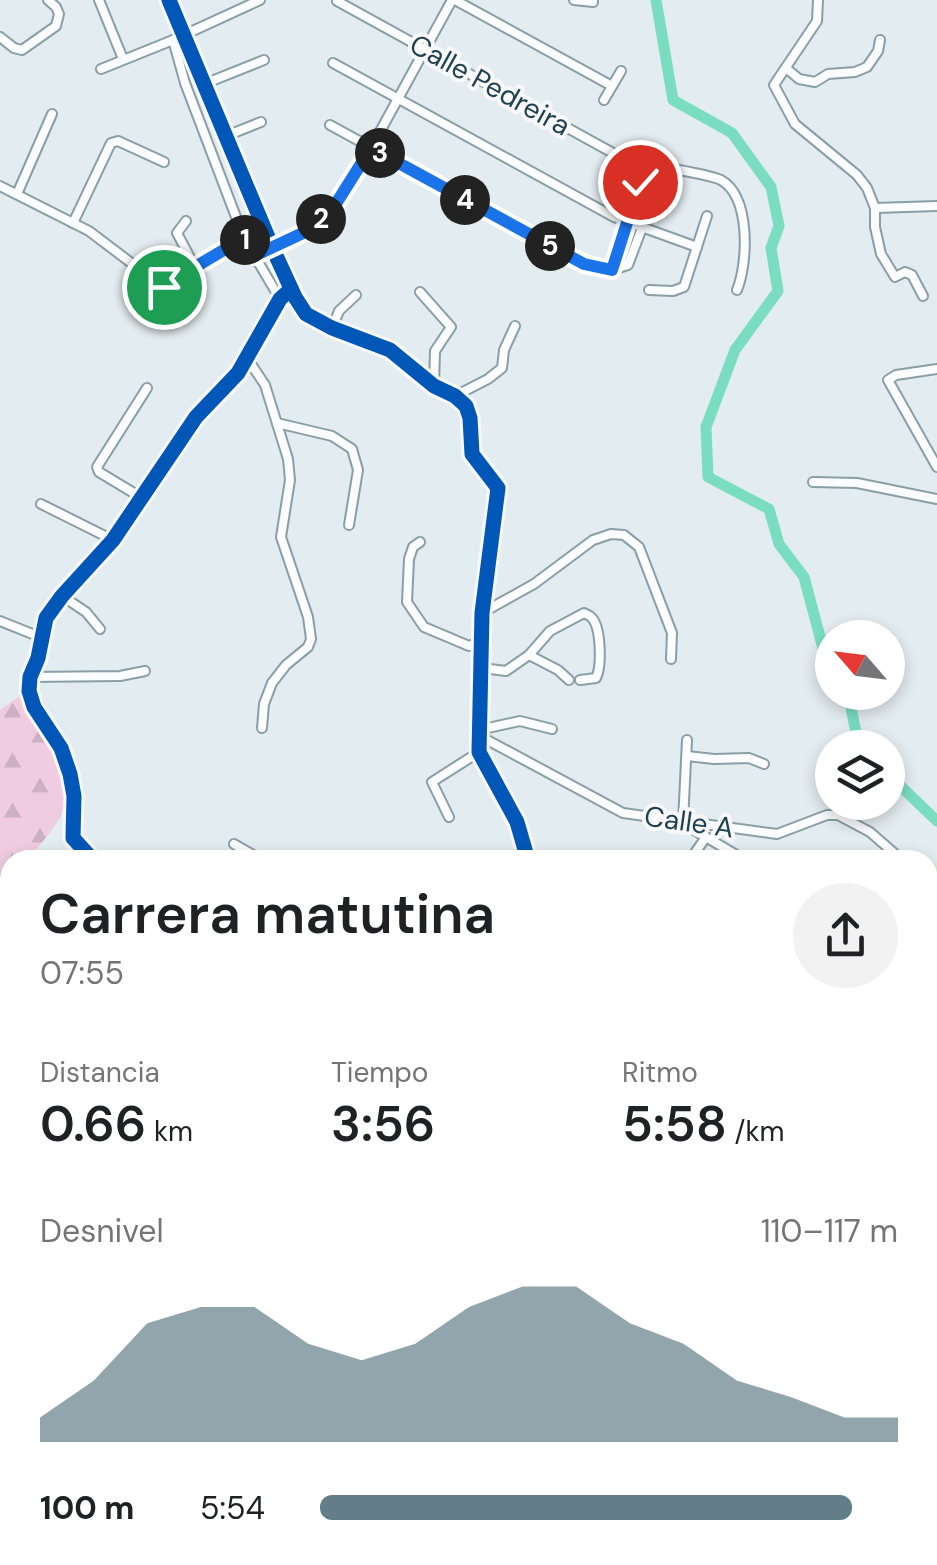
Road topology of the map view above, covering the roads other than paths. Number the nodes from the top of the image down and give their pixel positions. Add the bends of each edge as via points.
1 (48, 0) edge
2 (99, 0) edge
3 (169, 0) edge
4 (260, 0) edge
5 (454, 0) edge
6 (574, 0) edge
7 (818, 0) edge
8 (337, 1) edge
9 (593, 2) dead end
10 (0, 36) edge
11 (178, 36) junction
12 (880, 40) dead end
13 (425, 49) junction
14 (124, 60) junction
15 (264, 60) dead end
16 (333, 63) dead end
17 (786, 68) junction
18 (102, 69) dead end
19 (621, 71) dead end
20 (204, 84) junction
21 (612, 86) junction
22 (398, 99) junction
23 (604, 100) dead end
24 (52, 114) dead end
25 (261, 122) dead end
26 (330, 125) dead end
27 (226, 136) junction
28 (371, 148) junction
29 (164, 162) dead end
30 (642, 169) junction
31 (0, 186) edge
32 (17, 194) junction
33 (937, 206) edge
34 (875, 208) junction
35 (707, 216) dead end
36 (186, 222) dead end
37 (626, 223) junction
38 (73, 224) junction
39 (642, 228) junction
40 (244, 238) junction
41 (697, 246) junction
42 (272, 247) junction
43 (254, 256) junction
44 (195, 267) junction
45 (617, 268) junction
46 (291, 288) junction
47 (650, 290) dead end
48 (737, 290) dead end
49 (420, 292) dead end
50 (356, 295) dead end
51 (923, 296) dead end
52 (280, 299) junction
53 (516, 326) dead end
54 (332, 328) junction
55 (247, 358) junction
56 (937, 369) edge
57 (434, 386) junction
58 (147, 388) dead end
59 (454, 396) junction
60 (277, 423) junction
61 (937, 467) edge
62 (813, 482) dead end
63 (142, 498) junction
64 (937, 499) edge
65 (41, 504) dead end
66 (349, 526) dead end
67 (112, 540) junction
68 (420, 542) dead end
69 (62, 596) junction
70 (482, 613) junction
71 (0, 621) edge
72 (100, 630) dead end
73 (40, 637) junction
74 (480, 642) junction
75 (529, 655) junction
76 (671, 659) dead end
77 (482, 668) junction
78 (146, 672) dead end
79 (30, 677) junction
80 (569, 680) dead end
81 (580, 680) dead end
82 (262, 728) dead end
83 (552, 729) dead end
84 (478, 732) junction
85 (688, 740) dead end
86 (478, 752) junction
87 (686, 756) junction
88 (764, 764) dead end
89 (449, 816) dead end
90 (682, 822) junction
91 (706, 836) junction
92 (234, 844) dead end
93 (83, 850) edge
94 (244, 850) edge
95 (525, 850) edge
96 (697, 850) edge
97 (727, 850) edge
98 (889, 850) edge

1 - 10 street via 59,14 56,26 22,50
2 - 14 street
3 - 11 street
4 - 11 street
5 - 13 street
5 - 21 street
6 - 9 street
7 - 17 street via 817,21
8 - 13 street, Calle Pedreira
11 - 14 street
11 - 20 street
11 - 40 street via 185,83
12 - 17 street via 872,61 855,72 815,82
13 - 22 street
13 - 30 street, Calle Pedreira
14 - 18 street
15 - 20 street
16 - 22 street
17 - 34 street via 774,85 795,124 856,175
19 - 21 street
20 - 27 street
21 - 23 street
22 - 28 street
22 - 37 street
24 - 32 street
25 - 27 street
26 - 28 street
27 - 42 street
28 - 42 street via 332,210
28 - 45 street via 584,264
29 - 38 street via 118,141 111,144
30 - 37 street
30 - 39 street via 654,187
30 - 48 street via 651,165 721,180 737,196 744,254
31 - 32 street
32 - 38 street
33 - 34 street
34 - 51 street via 881,254 895,276 912,275
35 - 41 street
36 - 44 street via 177,233
37 - 39 street
37 - 45 street
38 - 44 street via 164,287
39 - 41 street
39 - 45 street via 628,265
40 - 43 street
40 - 44 street
41 - 47 street via 684,287
42 - 43 street
42 - 46 street
43 - 52 street
46 - 52 street
46 - 54 street via 306,314
49 - 57 street via 451,326 435,351
50 - 54 street
52 - 55 street
53 - 59 street via 502,368
54 - 57 street via 390,350
55 - 60 street via 265,384
55 - 63 street via 196,417
56 - 61 street via 888,380
57 - 59 street
58 - 63 street via 97,466
59 - 70 street via 470,418 472,454 498,488
60 - 66 street via 332,436 352,449 358,470
60 - 82 street via 290,480 281,537 310,639 272,683
62 - 64 street
63 - 67 street
65 - 67 street
67 - 69 street
68 - 74 street via 409,559 407,602 424,627 469,646
69 - 72 street
69 - 73 street
70 - 74 street
70 - 76 street via 593,540 624,535 639,547 666,616
71 - 73 street
73 - 79 street
74 - 77 street
75 - 77 street via 506,671
75 - 80 street
75 - 81 street via 550,630 584,613 596,627 601,667 596,678
77 - 84 street
78 - 79 street
79 - 93 street via 34,706 70,774 72,838
83 - 84 street via 520,721
84 - 86 street
84 - 90 street, Calle A via 623,813
85 - 87 street
86 - 89 street via 432,782
86 - 95 street
87 - 88 street
87 - 90 street
90 - 91 street
90 - 98 street, Calle A via 777,834 838,815
91 - 96 street
91 - 97 street
92 - 94 street

